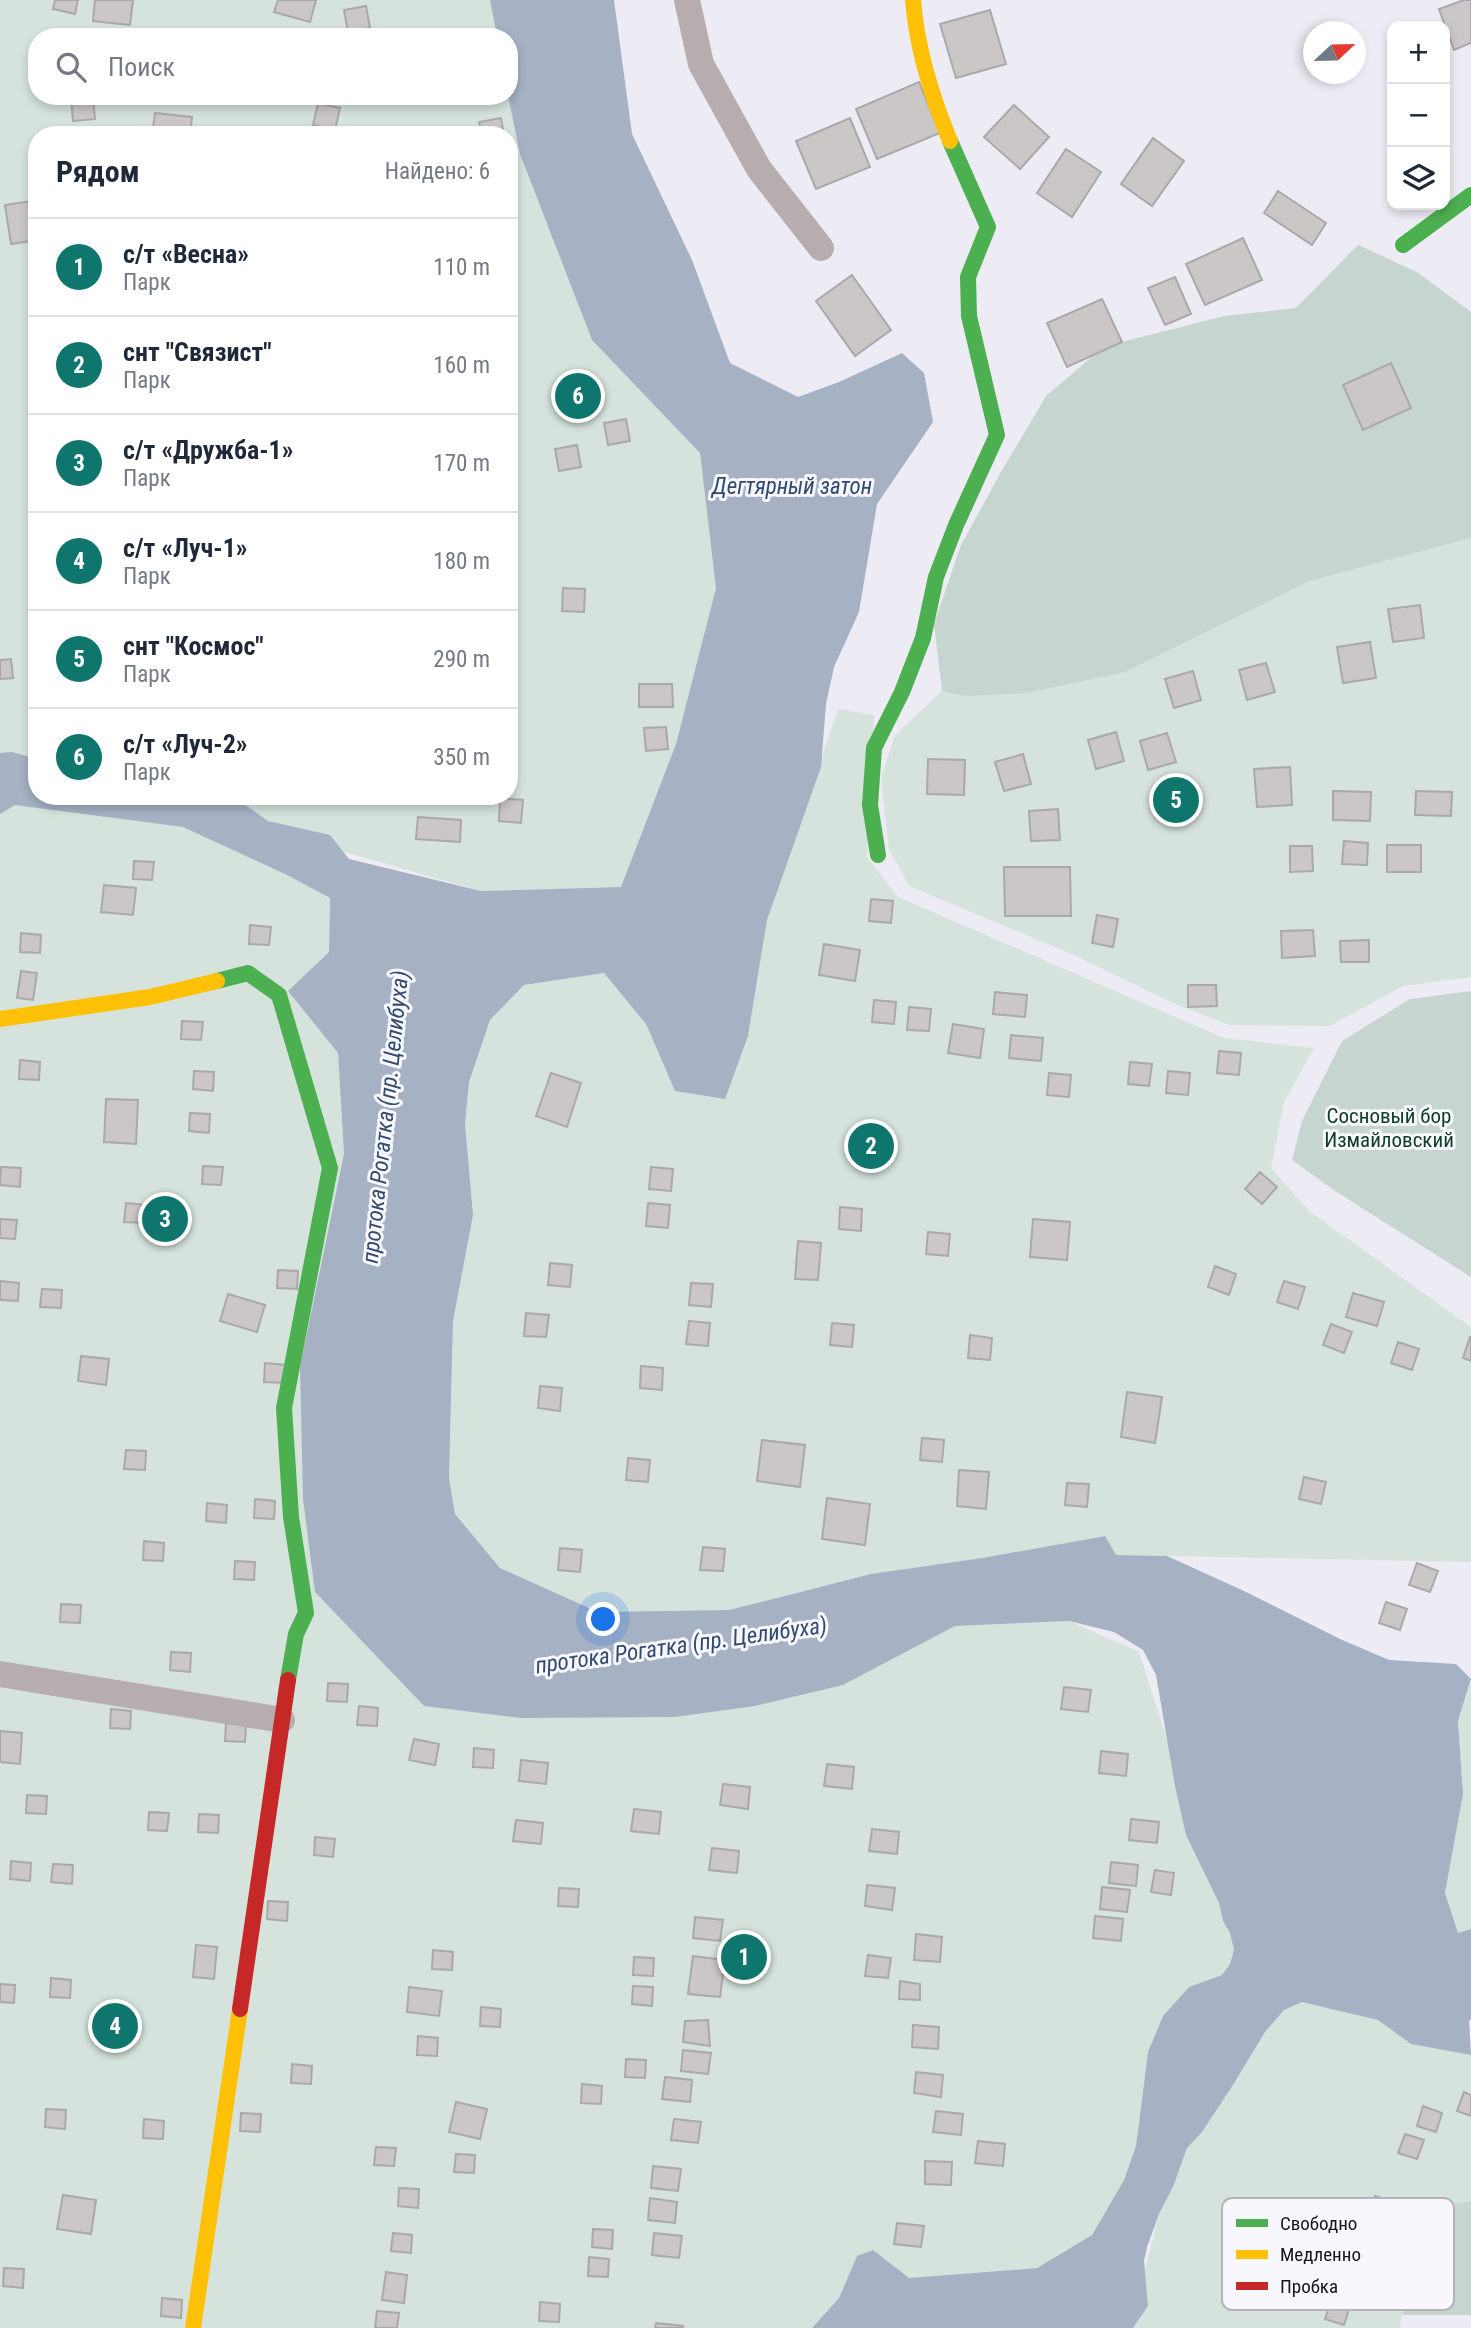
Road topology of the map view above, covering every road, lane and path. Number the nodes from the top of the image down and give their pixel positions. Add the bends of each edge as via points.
1 (687, 0) edge
2 (913, 0) edge
3 (1471, 195) edge
4 (1403, 245) dead end
5 (821, 248) dead end
6 (878, 855) dead end
7 (0, 1019) edge
8 (0, 1674) edge
9 (282, 1720) junction
10 (193, 2328) edge

1 - 5 street via 701,64 759,169
2 - 6 street via 913,28 927,86 988,227 968,277 970,316 998,435 946,551 923,638 874,748 870,805
3 - 4 street
7 - 9 street via 149,997 248,973 279,995 330,1168 284,1408 291,1517 306,1613 296,1634
8 - 9 street
9 - 10 street

